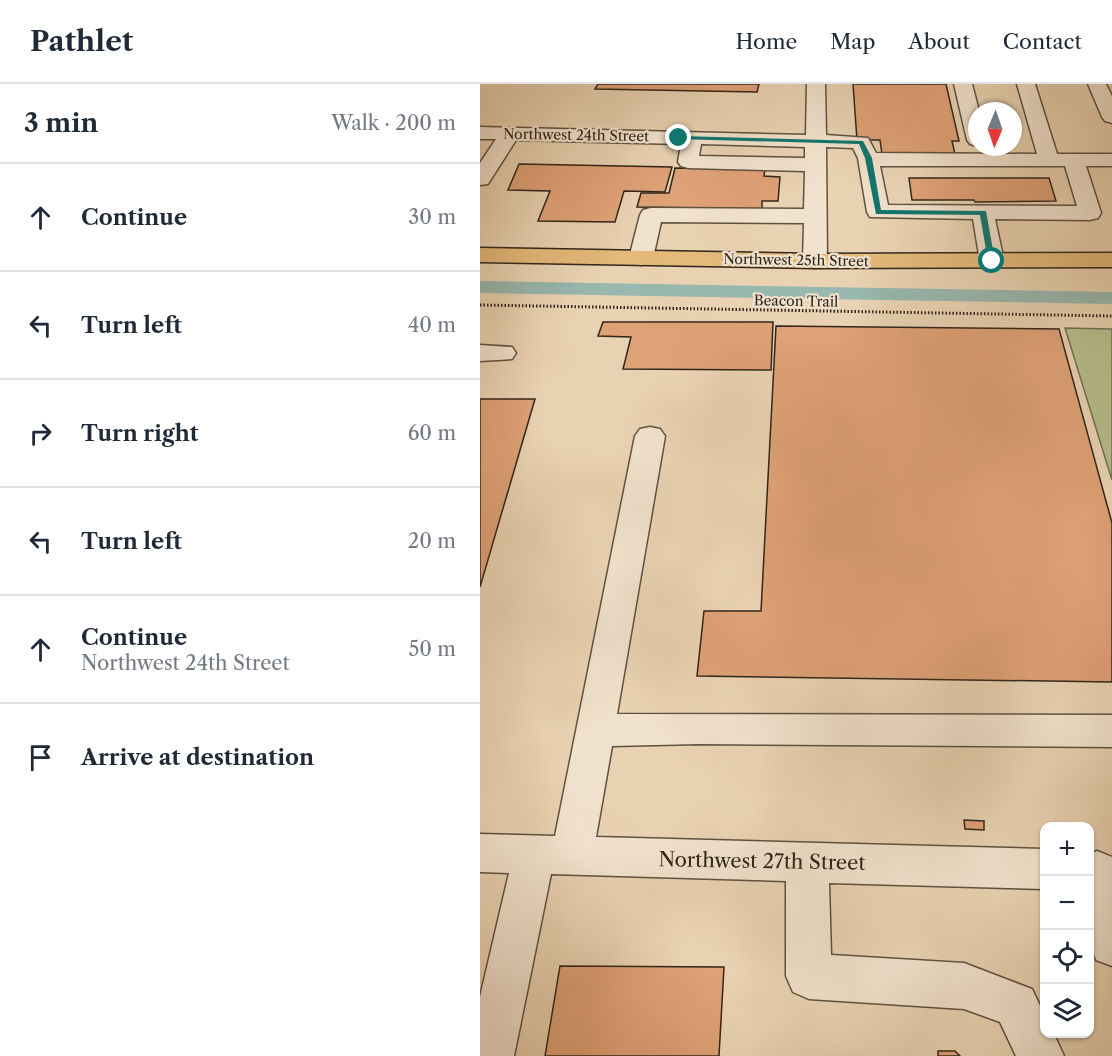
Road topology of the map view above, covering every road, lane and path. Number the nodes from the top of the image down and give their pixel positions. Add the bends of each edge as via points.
1 (816, 84) edge
2 (963, 84) edge
3 (1026, 84) edge
4 (1097, 84) edge
5 (968, 104) edge
6 (1112, 117) edge
7 (480, 133) edge
8 (510, 133) junction
9 (692, 138) junction
10 (816, 141) junction
11 (968, 154) edge
12 (1022, 156) edge
13 (868, 158) junction
14 (1049, 160) junction
15 (1074, 160) junction
16 (1112, 160) edge
17 (815, 165) junction
18 (480, 179) edge
19 (983, 213) junction
20 (816, 216) junction
21 (480, 255) edge
22 (641, 258) junction
23 (1112, 260) edge
24 (814, 261) junction
25 (992, 261) junction
26 (480, 306) edge
27 (1112, 316) edge
28 (650, 436) dead end
29 (596, 730) junction
30 (1112, 732) edge
31 (480, 853) edge
32 (553, 856) junction
33 (807, 861) junction
34 (1040, 869) edge
35 (1100, 871) edge
36 (1112, 944) edge
37 (490, 1056) edge
38 (1040, 1056) edge

1 - 10 street
2 - 5 street
3 - 14 street
4 - 6 street
7 - 8 street, Northwest 24th Street
8 - 9 street, Northwest 24th Street
8 - 18 street
9 - 10 street, Northwest 24th Street
9 - 17 street via 688,162
10 - 13 street, Northwest 24th Street via 861,142
10 - 17 street
11 - 13 street via 952,162
12 - 14 street
13 - 19 street via 878,212
14 - 15 street
15 - 16 street
15 - 19 street via 1090,213
17 - 20 street
19 - 25 street
20 - 22 street via 651,215
20 - 24 street
21 - 22 main road, Northwest 25th Street
22 - 24 main road, Northwest 25th Street
23 - 25 main road, Northwest 25th Street
24 - 25 main road, Northwest 25th Street
26 - 27 path, Beacon Trail
28 - 29 street
29 - 30 street
29 - 32 street
31 - 32 street, Northwest 27th Street
32 - 33 street, Northwest 27th Street
32 - 37 street
33 - 34 street, Northwest 27th Street
33 - 38 street via 809,976 964,986 1016,1005
35 - 36 street

